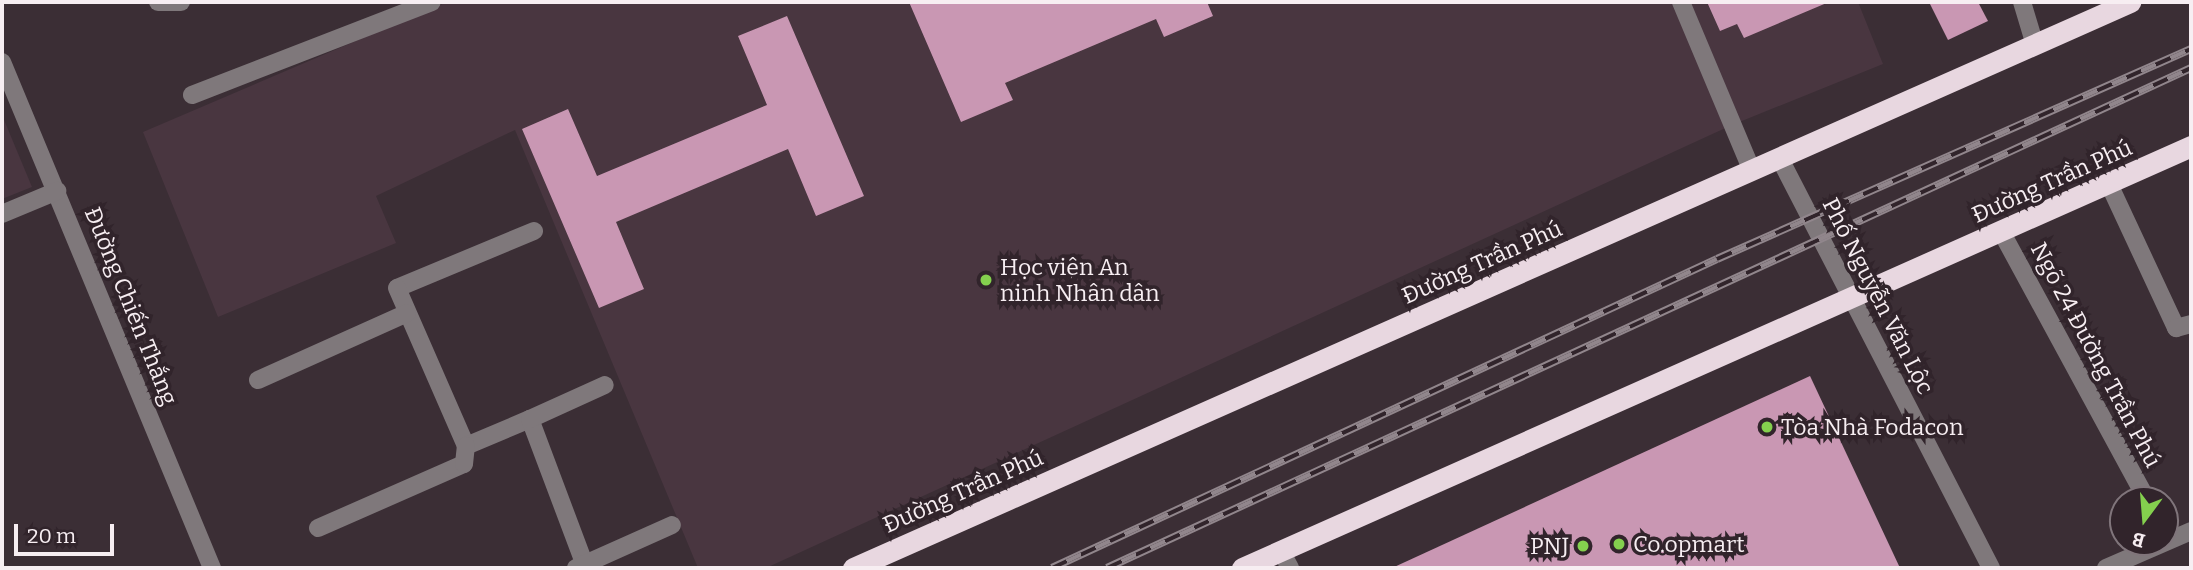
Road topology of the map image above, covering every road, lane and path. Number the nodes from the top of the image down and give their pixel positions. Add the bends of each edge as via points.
1 (158, 2) edge
2 (181, 2) edge
3 (432, 2) edge
4 (1681, 2) edge
5 (2022, 2) edge
6 (2130, 2) edge
7 (2035, 46) junction
8 (2, 62) edge
9 (192, 94) dead end
10 (2191, 146) edge
11 (1780, 159) junction
12 (1752, 171) junction
13 (2109, 184) junction
14 (57, 191) junction
15 (2, 214) edge
16 (534, 231) dead end
17 (2002, 233) junction
18 (1853, 298) junction
19 (407, 313) junction
20 (2191, 324) edge
21 (258, 380) dead end
22 (605, 386) dead end
23 (530, 419) junction
24 (466, 446) junction
25 (2139, 486) edge
26 (672, 525) dead end
27 (318, 528) dead end
28 (2130, 556) edge
29 (1286, 560) edge
30 (582, 567) edge
31 (212, 568) edge
32 (853, 568) edge
33 (1242, 568) edge
34 (1991, 568) edge
35 (2106, 568) edge

1 - 2 street
3 - 9 street
4 - 12 street
5 - 7 street
6 - 7 highway, Đường Trần Phú
7 - 11 highway, Đường Trần Phú
8 - 14 street, Đường Chiến Thắng
10 - 13 highway, Đường Trần Phú
11 - 12 highway, Đường Trần Phú
11 - 18 street, Phố Nguyễn Văn Lộc
12 - 32 highway, Đường Trần Phú
13 - 17 highway, Đường Trần Phú
13 - 20 street via 2176,328
14 - 15 street
14 - 31 street, Đường Chiến Thắng
16 - 19 street via 397,288
17 - 18 highway, Đường Trần Phú
17 - 25 street, Ngõ 24 Đường Trần Phú
18 - 29 highway, Đường Trần Phú
18 - 34 street, Phố Nguyễn Văn Lộc
19 - 21 street
19 - 24 street
22 - 23 street
23 - 24 street
23 - 30 street
24 - 27 street via 464,464
26 - 30 street
28 - 35 street
29 - 33 highway, Đường Trần Phú

